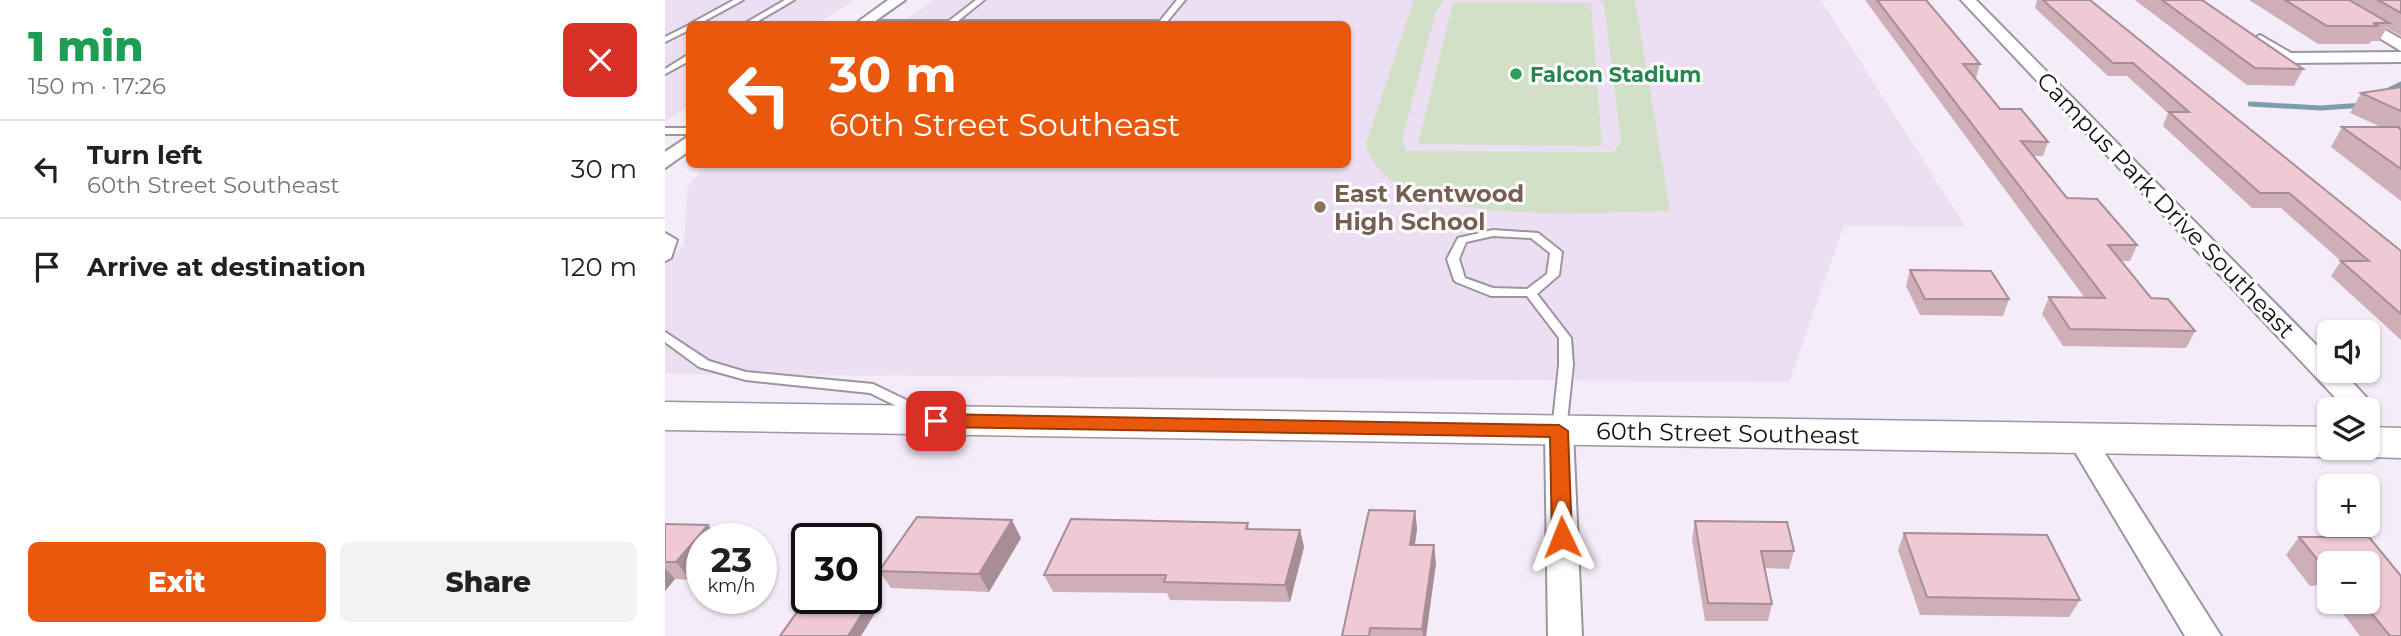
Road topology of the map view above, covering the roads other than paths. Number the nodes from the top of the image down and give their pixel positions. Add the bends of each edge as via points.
1 (739, 0) edge
2 (790, 0) edge
3 (898, 0) edge
4 (980, 0) edge
5 (1181, 0) edge
6 (1968, 0) edge
7 (2323, 0) edge
8 (701, 21) edge
9 (753, 21) edge
10 (868, 21) edge
11 (954, 21) edge
12 (1164, 21) edge
13 (686, 29) edge
14 (2244, 29) edge
15 (665, 40) edge
16 (2401, 46) edge
17 (2401, 57) edge
18 (686, 60) edge
19 (665, 72) edge
20 (665, 131) edge
21 (686, 131) edge
22 (686, 144) edge
23 (665, 162) edge
24 (665, 236) edge
25 (665, 258) edge
26 (1530, 293) junction
27 (665, 336) edge
28 (2351, 397) edge
29 (665, 416) edge
30 (936, 421) junction
31 (1559, 431) junction
32 (2080, 438) junction
33 (2317, 442) edge
34 (1565, 636) edge
35 (2204, 636) edge

1 - 8 lane
2 - 9 lane
3 - 10 street
4 - 11 lane
5 - 12 lane
6 - 28 street, Campus Park Drive Southeast
7 - 16 street
13 - 15 lane
14 - 17 street via 2288,58
18 - 19 lane
20 - 21 lane
22 - 23 street
24 - 25 lane via 672,240
26 - 26 lane via 1492,292 1460,281 1453,259 1462,240 1493,233 1534,235 1556,252 1553,275
26 - 31 lane via 1565,338
27 - 30 lane via 704,365 746,376 873,389
29 - 30 main road, 60th Street Southeast
30 - 31 main road, 60th Street Southeast
31 - 32 main road, 60th Street Southeast
31 - 34 street
32 - 33 main road, 60th Street Southeast
32 - 35 street

